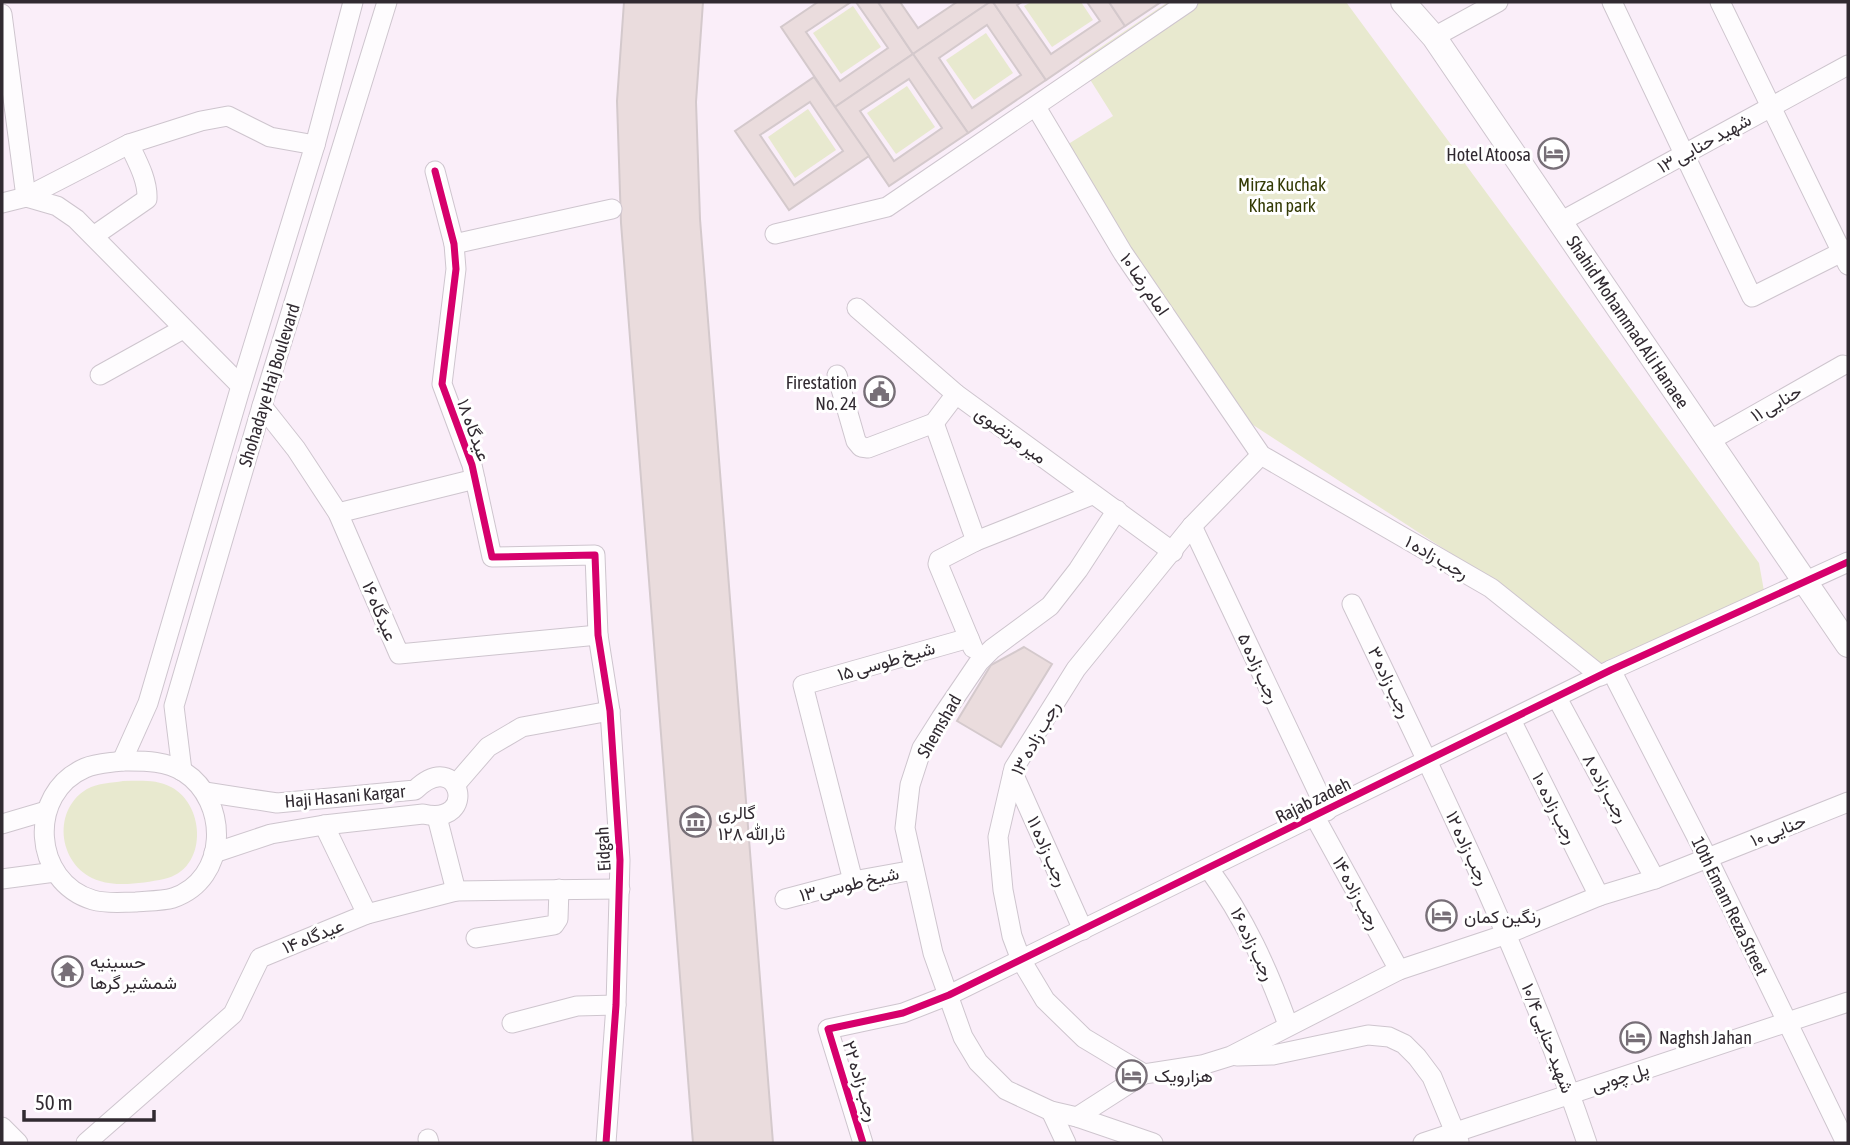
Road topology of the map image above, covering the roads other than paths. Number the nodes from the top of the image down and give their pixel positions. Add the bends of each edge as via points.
1 (353, 2) edge
2 (387, 2) edge
3 (1188, 2) edge
4 (1403, 2) edge
5 (1498, 2) edge
6 (1612, 2) edge
7 (1720, 2) edge
8 (2, 14) edge
9 (1434, 37) junction
10 (1848, 65) edge
11 (1771, 106) junction
12 (1036, 107) junction
13 (129, 144) junction
14 (315, 145) junction
15 (1684, 154) junction
16 (435, 171) dead end
17 (26, 197) junction
18 (2, 203) edge
19 (612, 209) dead end
20 (1560, 222) junction
21 (775, 234) dead end
22 (95, 235) junction
23 (454, 244) junction
24 (1846, 255) edge
25 (857, 308) dead end
26 (183, 329) junction
27 (1843, 365) dead end
28 (100, 375) dead end
29 (837, 375) dead end
30 (241, 386) junction
31 (956, 394) junction
32 (262, 406) junction
33 (934, 423) junction
34 (1709, 441) junction
35 (1261, 455) junction
36 (475, 480) junction
37 (1092, 495) junction
38 (1116, 510) junction
39 (338, 513) junction
40 (1192, 526) junction
41 (976, 541) junction
42 (1173, 552) junction
43 (595, 555) joint
44 (1848, 562) edge
45 (1805, 582) junction
46 (1352, 604) dead end
47 (598, 635) junction
48 (969, 638) junction
49 (1848, 645) edge
50 (979, 662) junction
51 (1606, 673) junction
52 (1556, 698) junction
53 (610, 711) junction
54 (1511, 720) junction
55 (122, 761) junction
56 (1427, 761) junction
57 (182, 771) junction
58 (1013, 773) junction
59 (456, 784) junction
60 (205, 792) junction
61 (1848, 802) edge
62 (46, 811) junction
63 (1321, 814) junction
64 (437, 817) junction
65 (2, 824) edge
66 (324, 825) junction
67 (214, 853) junction
68 (1708, 859) junction
69 (1209, 869) junction
70 (914, 870) junction
71 (55, 872) junction
72 (2, 879) edge
73 (1656, 879) junction
74 (853, 881) junction
75 (559, 889) junction
76 (620, 889) junction
77 (456, 891) junction
78 (1599, 896) junction
79 (785, 899) dead end
80 (367, 914) junction
81 (1083, 930) junction
82 (1507, 934) junction
83 (476, 938) dead end
84 (1021, 960) junction
85 (1399, 970) junction
86 (949, 995) junction
87 (1848, 1002) edge
88 (616, 1005) junction
89 (512, 1023) dead end
90 (1786, 1023) junction
91 (1288, 1025) junction
92 (828, 1029) joint
93 (1231, 1056) junction
94 (1144, 1074) junction
95 (1570, 1093) junction
96 (1051, 1111) junction
97 (1077, 1117) junction
98 (2, 1127) edge
99 (1457, 1138) edge
100 (18, 1143) edge
101 (86, 1143) edge
102 (606, 1143) edge
103 (863, 1143) edge
104 (1066, 1143) edge
105 (1153, 1143) edge
106 (1423, 1143) edge
107 (1587, 1143) edge
108 (1846, 1143) edge

1 - 14 street, Shohadaye Haj Boulevard
2 - 32 street, Shohadaye Haj Boulevard
3 - 12 street
4 - 9 main road, Shahid Mohammad Ali Hanaee
5 - 9 street
6 - 15 street
7 - 11 street
8 - 17 street
9 - 20 main road, Shahid Mohammad Ali Hanaee
10 - 11 street, شهید حنایی ۱۳
11 - 15 street, شهید حنایی ۱۳
11 - 24 street
12 - 21 street via 887,208
12 - 35 street, امام رضا ۱۰ via 1123,253
13 - 14 street via 228,116 270,137
13 - 17 street
13 - 22 street via 147,199
14 - 30 street, Shohadaye Haj Boulevard
15 - 20 street, شهید حنایی ۱۳
15 - 24 street via 1752,297
16 - 23 street, عیدگاه ۱۸
17 - 18 street
17 - 22 street via 57,206
19 - 23 street
20 - 34 main road, Shahid Mohammad Ali Hanaee
22 - 26 street
23 - 36 street, عیدگاه ۱۸ via 456,269 442,384
25 - 31 street, میر مرتضوی
26 - 28 street
26 - 30 street
27 - 34 street, حنایی ۱۱
29 - 33 street via 861,447
30 - 55 street, Shohadaye Haj Boulevard via 148,703
31 - 33 street
31 - 37 street, میر مرتضوی
32 - 39 street, عیدگاه ۱۶
32 - 57 street, Shohadaye Haj Boulevard via 174,706
33 - 41 street
34 - 45 main road, Shahid Mohammad Ali Hanaee
35 - 40 street, رجب زاده ۱۳
35 - 51 street, رجب زاده ۱ via 1491,588
36 - 39 street
36 - 43 street, عیدگاه ۱۸ via 492,557
37 - 38 street, میر مرتضوی
37 - 41 street
38 - 42 street, میر مرتضوی
38 - 50 street, Shemshad via 1050,606
39 - 47 street, عیدگاه ۱۶ via 399,654
40 - 42 street, رجب زاده ۱۳
40 - 63 street, رجب زاده ۵
41 - 48 street via 938,564
42 - 58 street, رجب زاده ۱۳ via 1076,668
43 - 47 street, Eidgah
44 - 45 street, Rajab zadeh
45 - 49 main road, Shahid Mohammad Ali Hanaee
45 - 51 street, Rajab zadeh
46 - 56 street, رجب زاده ۳
47 - 53 street, Eidgah
48 - 50 street
48 - 74 street, ۱۵ شیخ طوسی via 803,685
50 - 70 street, Shemshad via 922,748 910,785 905,828
51 - 52 street, Rajab zadeh
51 - 68 street, 10th Emam Reza Street
52 - 54 street, Rajab zadeh
52 - 73 street, رجب زاده ۸
53 - 59 street via 522,727 488,747
53 - 76 street, Eidgah
54 - 56 street, Rajab zadeh
54 - 78 street, رجب زاده ۱۰
55 - 57 street via 152,761
55 - 62 street via 88,766 74,774 52,797
56 - 63 street, Rajab zadeh
56 - 82 street, رجب زاده ۱۲
57 - 60 street
58 - 81 street, رجب زاده ۱۱
58 - 84 street, رجب زاده ۱۳ via 998,837 1003,890
59 - 60 street, Haji Hasani Kargar via 437,775 415,790 277,803
59 - 64 street via 457,805
60 - 67 street via 217,822
61 - 68 street, حنایی ۱۰
62 - 65 street
62 - 71 street via 44,843
63 - 69 street, Rajab zadeh
63 - 85 street, رجب زاده ۱۴
64 - 66 street, Haji Hasani Kargar via 423,814
64 - 77 street
66 - 67 street, Haji Hasani Kargar via 271,834
66 - 80 street
67 - 71 street via 199,880 173,898 93,900
68 - 73 street, حنایی ۱۰
68 - 90 street, 10th Emam Reza Street
69 - 81 street, Rajab zadeh
69 - 91 street, رجب زاده ۱۶ via 1232,901 1267,968
70 - 74 street, شیخ طوسی ۱۳
70 - 86 street, Shemshad via 933,953
71 - 72 street
73 - 78 street, حنایی ۱۰
74 - 79 street, شیخ طوسی ۱۳
75 - 76 street, عیدگاه ۱۴
75 - 77 street, عیدگاه ۱۴
75 - 83 street via 554,925
76 - 88 street, Eidgah
77 - 80 street, عیدگاه ۱۴
78 - 82 street, حنایی ۱۰
80 - 101 street, عیدگاه ۱۴ via 260,958 233,1014
81 - 84 street, Rajab zadeh
82 - 85 street, حنایی ۱۰
82 - 95 street, شهید حنایی ۱۰/۴
84 - 86 street, Rajab zadeh
84 - 94 street, رجب زاده ۱۳ via 1045,1000 1084,1038
85 - 91 street, حنایی ۱۰
86 - 92 street, Rajab zadeh via 903,1013
86 - 96 street, Shemshad via 963,1037 978,1062 1006,1090
87 - 90 street, پل چوبی
88 - 89 street via 577,1006
88 - 102 street, Eidgah
90 - 95 street, پل چوبی
90 - 108 street, 10th Emam Reza Street
91 - 93 street, حنایی ۱۰
92 - 103 street, رجب زاده ۲۲
93 - 94 street
93 - 99 street via 1273,1055 1368,1035 1389,1037 1404,1044 1432,1077
94 - 97 street
95 - 99 street, پل چوبی
95 - 107 street, شهید حنایی ۱۰/۴
96 - 97 street, Shemshad
96 - 104 street
97 - 105 street
98 - 100 street
99 - 106 street, پل چوبی

